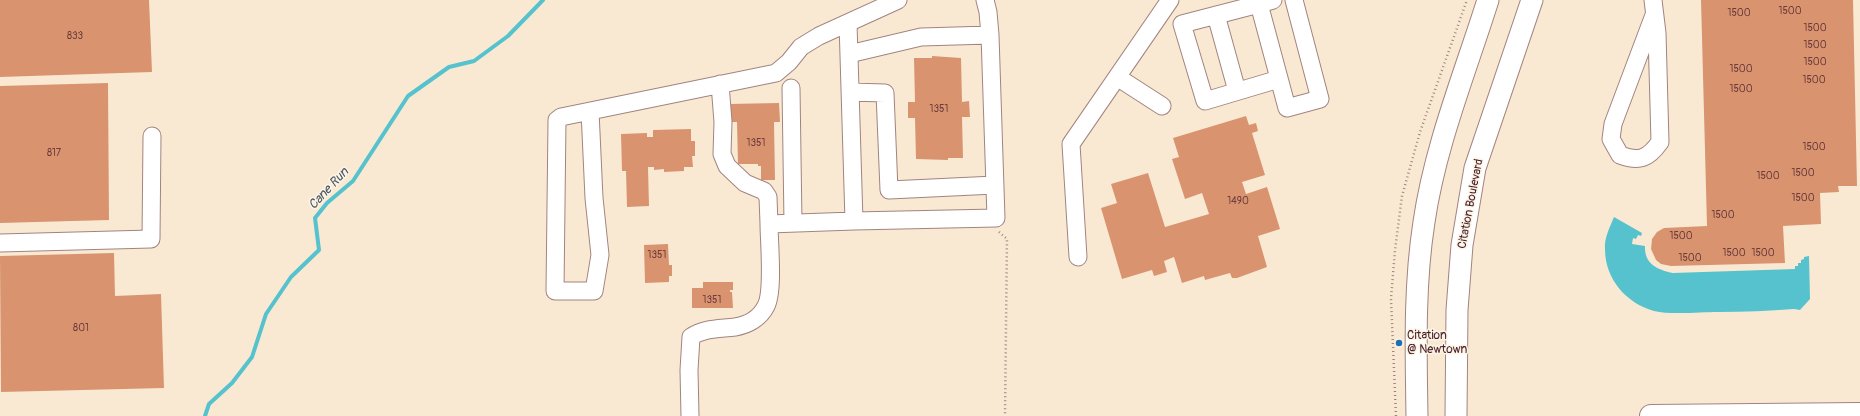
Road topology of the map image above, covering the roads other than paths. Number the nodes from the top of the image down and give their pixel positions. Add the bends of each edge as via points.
1 (898, 0) edge
2 (985, 0) edge
3 (1294, 0) edge
4 (1488, 0) edge
5 (1532, 0) edge
6 (1266, 2) edge
7 (1167, 5) edge
8 (1653, 7) edge
9 (1216, 15) junction
10 (848, 23) junction
11 (1182, 24) junction
12 (990, 36) junction
13 (849, 54) junction
14 (1117, 77) junction
15 (1279, 79) junction
16 (720, 84) junction
17 (791, 88) dead end
18 (1237, 91) junction
19 (850, 92) junction
20 (1162, 106) dead end
21 (590, 111) junction
22 (152, 136) dead end
23 (995, 185) junction
24 (854, 221) junction
25 (793, 223) junction
26 (769, 224) junction
27 (0, 243) edge
28 (1078, 257) dead end
29 (1860, 414) edge
30 (690, 416) edge
31 (1417, 416) edge
32 (1456, 416) edge
33 (1651, 416) edge
34 (1692, 416) edge

1 - 10 lane
2 - 12 lane
3 - 15 lane via 1320,99 1287,108
4 - 31 main road via 1433,174 1424,221 1417,278
5 - 32 main road, Citation Boulevard via 1474,176 1461,252 1457,310
6 - 9 lane
6 - 15 lane
7 - 11 lane
7 - 14 lane
8 - 8 lane via 1657,33 1660,142 1646,157 1634,160 1620,155 1611,139 1613,124
9 - 11 lane
9 - 18 lane
10 - 13 lane
10 - 16 lane via 801,47 776,73
11 - 18 lane via 1205,101
12 - 13 lane via 921,37
12 - 23 lane
13 - 19 lane
14 - 20 lane
14 - 28 lane via 1071,144
15 - 18 lane
16 - 21 lane
16 - 26 lane via 722,154 727,166 745,183 764,191 768,197
17 - 25 lane
19 - 23 lane via 885,93 889,190
19 - 24 lane
21 - 21 lane via 557,120 555,290 594,291 600,254 594,198
22 - 27 lane via 151,239
23 - 24 lane via 996,218
24 - 25 lane
25 - 26 lane
26 - 30 lane via 770,295 766,306 745,326 699,331 691,337
29 - 34 highway
33 - 34 highway

